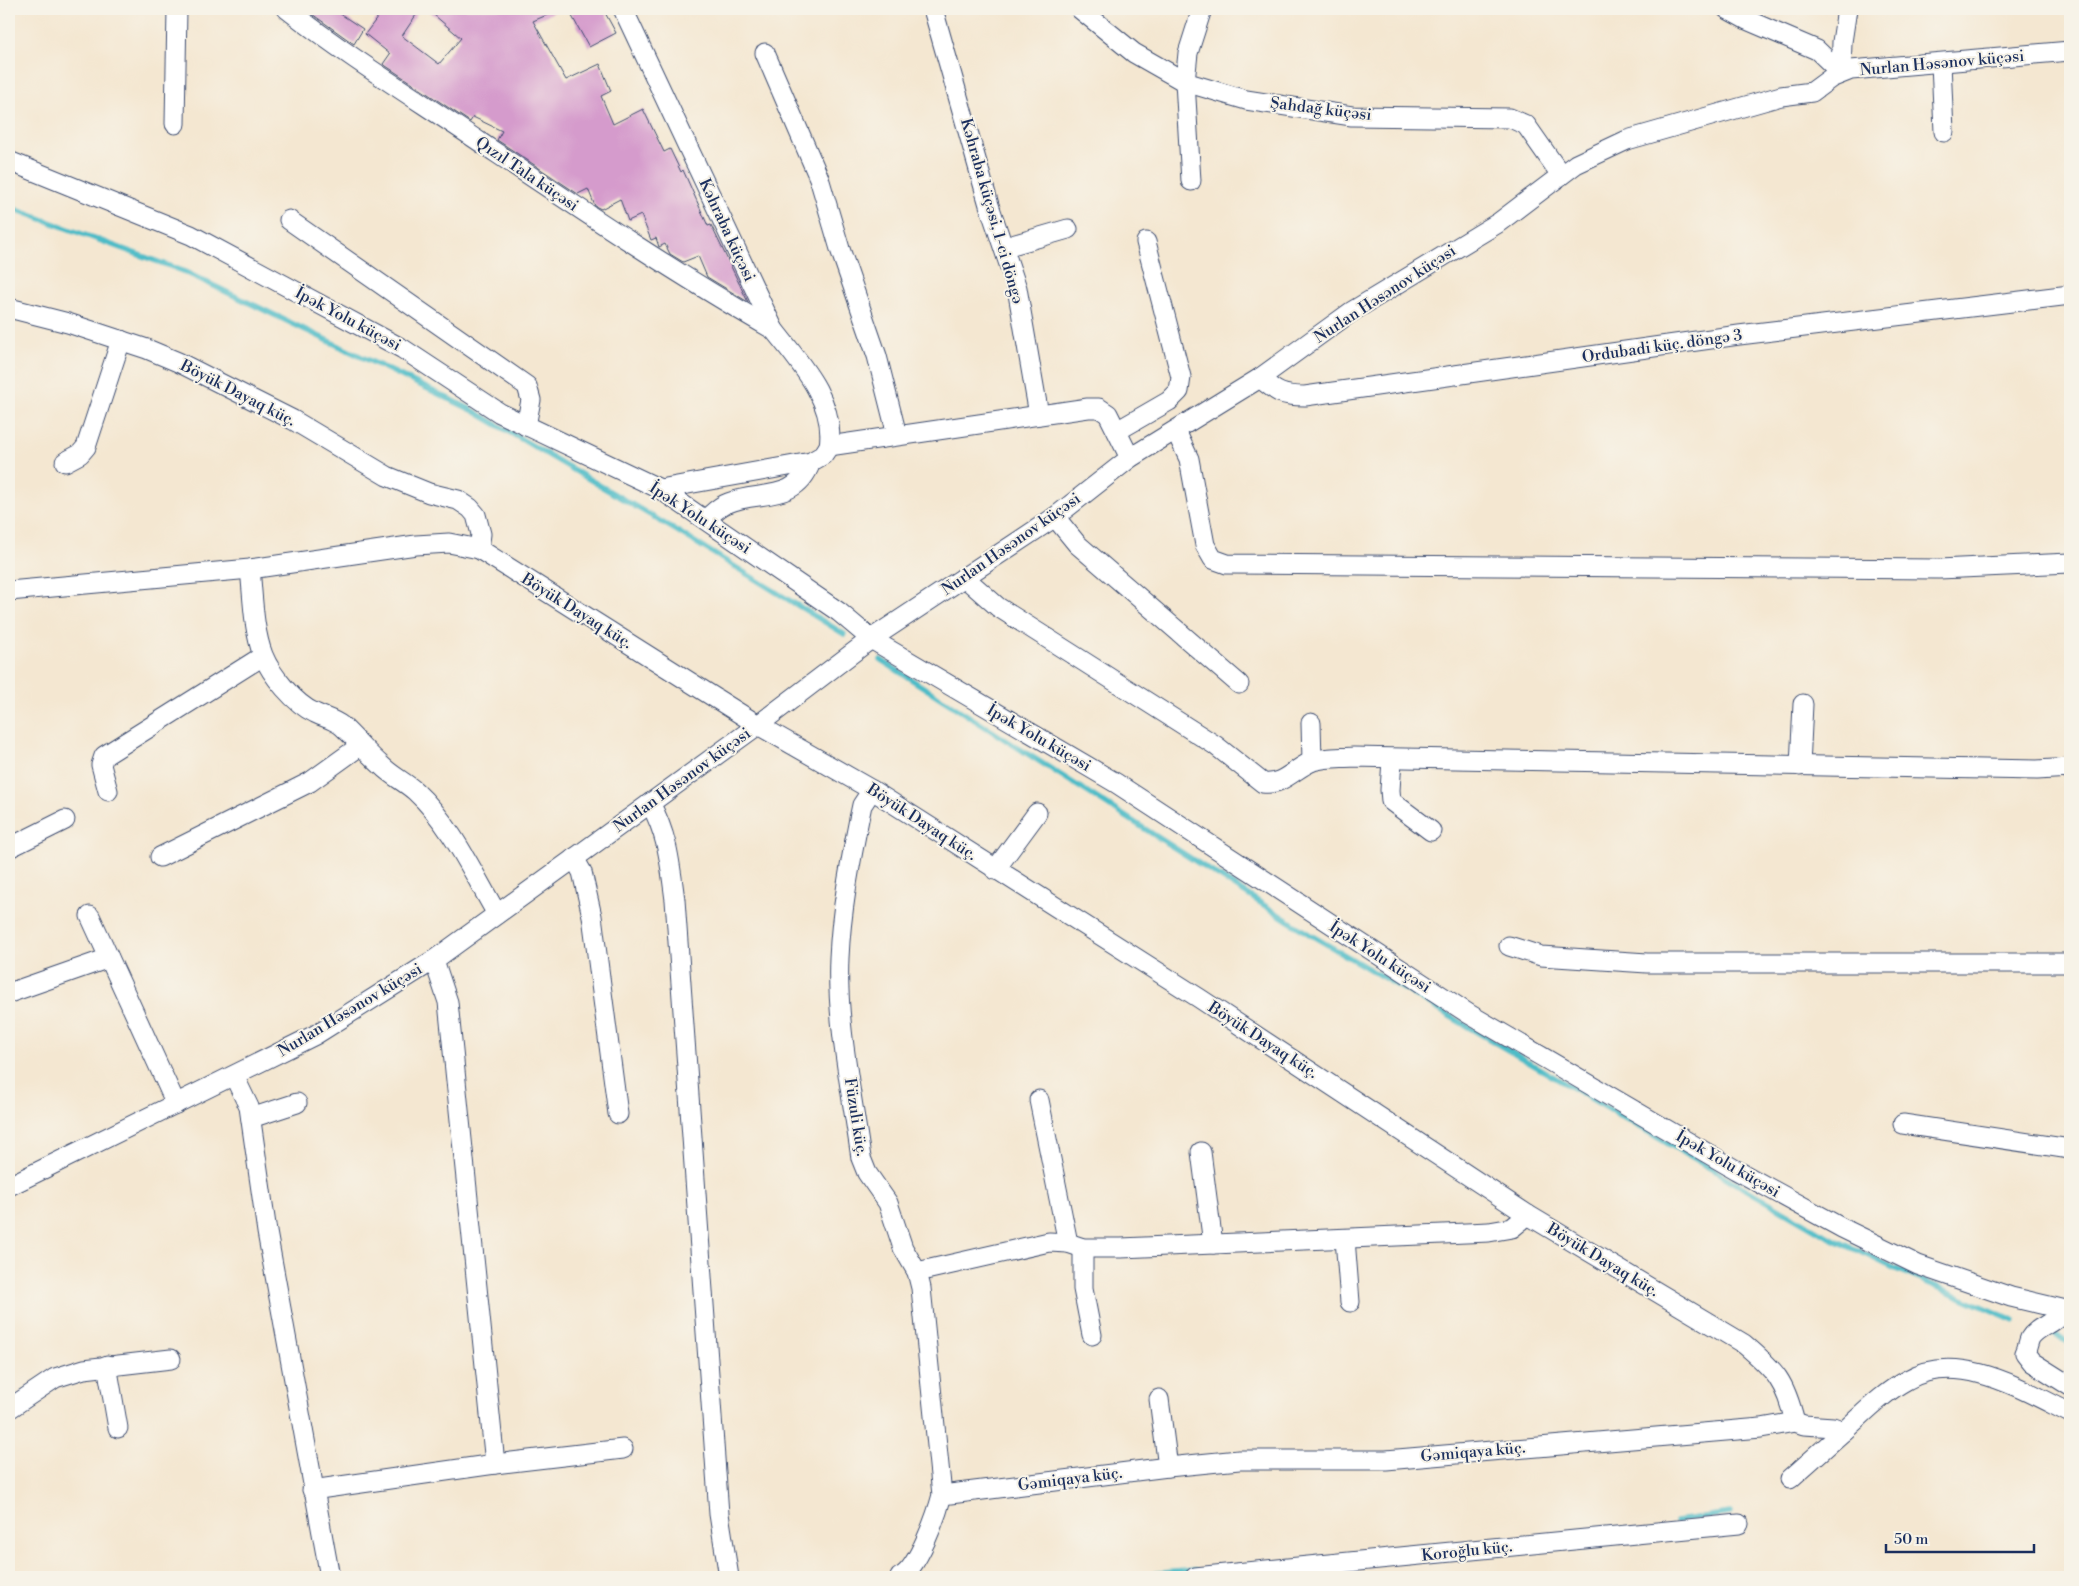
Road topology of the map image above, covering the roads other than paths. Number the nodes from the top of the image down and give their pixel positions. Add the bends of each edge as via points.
1 (177, 9) edge
2 (286, 9) edge
3 (623, 9) edge
4 (933, 9) edge
5 (1080, 9) edge
6 (1202, 9) edge
7 (1727, 9) edge
8 (1847, 9) edge
9 (2070, 51) edge
10 (765, 54) dead end
11 (1941, 63) junction
12 (1841, 73) junction
13 (1185, 82) junction
14 (176, 124) dead end
15 (1944, 132) dead end
16 (9, 161) edge
17 (1562, 174) junction
18 (1190, 181) dead end
19 (290, 220) dead end
20 (1068, 229) dead end
21 (1146, 242) dead end
22 (1005, 247) junction
23 (2070, 295) edge
24 (9, 308) edge
25 (774, 330) junction
26 (120, 340) junction
27 (1260, 378) junction
28 (1039, 415) junction
29 (526, 426) junction
30 (1176, 430) junction
31 (1117, 431) junction
32 (897, 435) junction
33 (829, 446) junction
34 (1130, 458) junction
35 (65, 462) dead end
36 (811, 462) junction
37 (660, 489) junction
38 (1055, 516) junction
39 (706, 519) junction
40 (480, 549) junction
41 (2070, 563) edge
42 (250, 569) junction
43 (964, 577) junction
44 (9, 591) edge
45 (871, 639) junction
46 (263, 656) junction
47 (1239, 684) dead end
48 (1803, 704) dead end
49 (1311, 723) dead end
50 (758, 725) junction
51 (360, 746) junction
52 (1392, 760) junction
53 (1312, 761) junction
54 (1800, 766) junction
55 (2070, 768) edge
56 (872, 790) junction
57 (108, 792) dead end
58 (650, 803) junction
59 (1036, 814) dead end
60 (65, 820) dead end
61 (1431, 830) dead end
62 (9, 848) edge
63 (160, 857) dead end
64 (574, 858) junction
65 (995, 870) junction
66 (497, 914) junction
67 (90, 916) dead end
68 (1509, 946) dead end
69 (109, 958) junction
70 (434, 960) junction
71 (2070, 963) edge
72 (9, 993) edge
73 (234, 1076) junction
74 (1039, 1100) dead end
75 (297, 1103) dead end
76 (176, 1104) junction
77 (618, 1114) dead end
78 (251, 1118) junction
79 (1903, 1124) dead end
80 (2070, 1149) edge
81 (1201, 1152) dead end
82 (9, 1186) edge
83 (1528, 1215) junction
84 (1345, 1240) junction
85 (1213, 1244) junction
86 (1075, 1245) junction
87 (916, 1272) junction
88 (1350, 1302) dead end
89 (2066, 1311) edge
90 (1092, 1335) dead end
91 (171, 1359) dead end
92 (107, 1366) junction
93 (2070, 1386) edge
94 (1159, 1399) dead end
95 (9, 1409) edge
96 (2070, 1413) edge
97 (1795, 1422) junction
98 (118, 1428) dead end
99 (1844, 1431) junction
100 (623, 1449) dead end
101 (496, 1464) junction
102 (1168, 1467) junction
103 (1790, 1479) dead end
104 (312, 1490) junction
105 (942, 1495) junction
106 (1739, 1524) dead end
107 (330, 1577) edge
108 (729, 1577) edge
109 (900, 1577) edge
110 (1195, 1577) edge

1 - 14 street
2 - 25 street, Qızıl Tala küçəsi via 565,200 716,297
3 - 25 street, Kəhraba küçəsi
4 - 22 street, Kəhraba küçəsi, 1-ci döngə via 989,205
5 - 13 street, Şahdağ küçəsi via 1134,53
6 - 13 street via 1188,53
7 - 12 street via 1818,50
8 - 12 street
9 - 11 street, Nurlan Həsənov küçəsi
10 - 32 street via 820,178 840,249 878,356
11 - 12 street, Nurlan Həsənov küçəsi via 1872,67
11 - 15 street
12 - 17 street, Nurlan Həsənov küçəsi via 1812,92 1781,96 1627,140 1600,151
13 - 17 street, Şahdağ küçəsi via 1246,100 1352,116 1510,118 1526,125
13 - 18 street
16 - 29 street, İpək Yolu küçəsi via 191,235 403,349
17 - 27 street, Nurlan Həsənov küçəsi via 1498,223 1351,312
19 - 29 street via 527,386 531,400
20 - 22 street
21 - 31 street via 1181,377 1179,391
22 - 28 street, Kəhraba küçəsi, 1-ci döngə via 1026,331
23 - 27 street, Ordubadi küç. döngə 3 via 1739,335 1305,396 1282,394
24 - 26 street, Böyük Dayaq küç.
25 - 33 street, Kəhraba küçəsi via 820,395 830,426
26 - 35 street via 86,447
26 - 40 street, Böyük Dayaq küç. via 178,362 271,409 387,476 429,493 458,500 476,515 481,534
27 - 30 street, Nurlan Həsənov küçəsi
28 - 31 street via 1099,408 1108,414
28 - 32 street
29 - 37 street, İpək Yolu küçəsi
30 - 34 street, Nurlan Həsənov küçəsi
30 - 41 street via 1189,459 1205,545 1213,559 1227,564 1939,569
31 - 34 street
32 - 33 street
33 - 36 street via 823,455
34 - 38 street, Nurlan Həsənov küçəsi
36 - 37 street
36 - 39 street via 802,478 790,488 730,502 720,506
37 - 39 street, İpək Yolu küçəsi
38 - 43 street, Nurlan Həsənov küçəsi
38 - 47 street via 1077,544
39 - 45 street, İpək Yolu küçəsi via 839,612
40 - 42 street via 449,543 416,545
40 - 50 street, Böyük Dayaq küç.
42 - 44 street
42 - 46 street
43 - 45 street, Nurlan Həsənov küçəsi
43 - 53 street via 998,607 1215,746 1263,783 1278,782
45 - 50 street, Nurlan Həsənov küçəsi
45 - 89 street, İpək Yolu küçəsi via 1116,783 1469,1014 1736,1170 1918,1265 2011,1297
46 - 51 street via 285,689 302,706 332,719
46 - 57 street via 104,756 101,765
48 - 54 street
49 - 53 street
50 - 56 street, Böyük Dayaq küç.
50 - 58 street, Nurlan Həsənov küçəsi
51 - 63 street via 310,782
51 - 66 street via 433,810
52 - 53 street via 1353,757
52 - 54 street
52 - 61 street via 1391,801
54 - 55 street
56 - 65 street, Böyük Dayaq küç.
56 - 87 street, Füzuli küç. via 862,805 842,914 840,1005 861,1158 867,1173 888,1203 903,1248
58 - 64 street, Nurlan Həsənov küçəsi
58 - 108 street via 662,823 668,844 675,900 719,1514
59 - 65 street
60 - 62 street
64 - 66 street, Nurlan Həsənov küçəsi
64 - 77 street via 582,872 592,916
65 - 83 street, Böyük Dayaq küç. via 1199,998
66 - 70 street, Nurlan Həsənov küçəsi
67 - 69 street
68 - 71 street via 1542,956 1648,963
69 - 72 street
69 - 76 street
70 - 73 street, Nurlan Həsənov küçəsi via 316,1035
70 - 101 street via 448,1002
73 - 76 street, Nurlan Həsənov küçəsi
73 - 78 street
74 - 86 street
75 - 78 street
76 - 82 street, Nurlan Həsənov küçəsi
78 - 104 street via 267,1232
79 - 80 street
81 - 85 street
83 - 84 street via 1512,1228 1489,1232
83 - 97 street, Böyük Dayaq küç. via 1744,1344 1780,1379 1789,1397
84 - 85 street
84 - 88 street
85 - 86 street
86 - 87 street via 1049,1242
86 - 90 street
87 - 105 street, Füzuli küç. via 924,1308
89 - 93 street via 2031,1337 2025,1353 2032,1362
91 - 92 street
92 - 95 street via 55,1378
92 - 98 street
94 - 102 street
96 - 99 street via 2019,1388 1978,1373 1938,1370 1915,1376 1894,1388
97 - 99 street, Gəmiqaya küç.
97 - 102 street, Gəmiqaya küç. via 1761,1428 1386,1460 1239,1460
99 - 103 street
100 - 101 street
101 - 104 street
102 - 105 street, Gəmiqaya küç.
104 - 107 street
105 - 109 street via 911,1569
106 - 110 street, Koroğlu küç.

